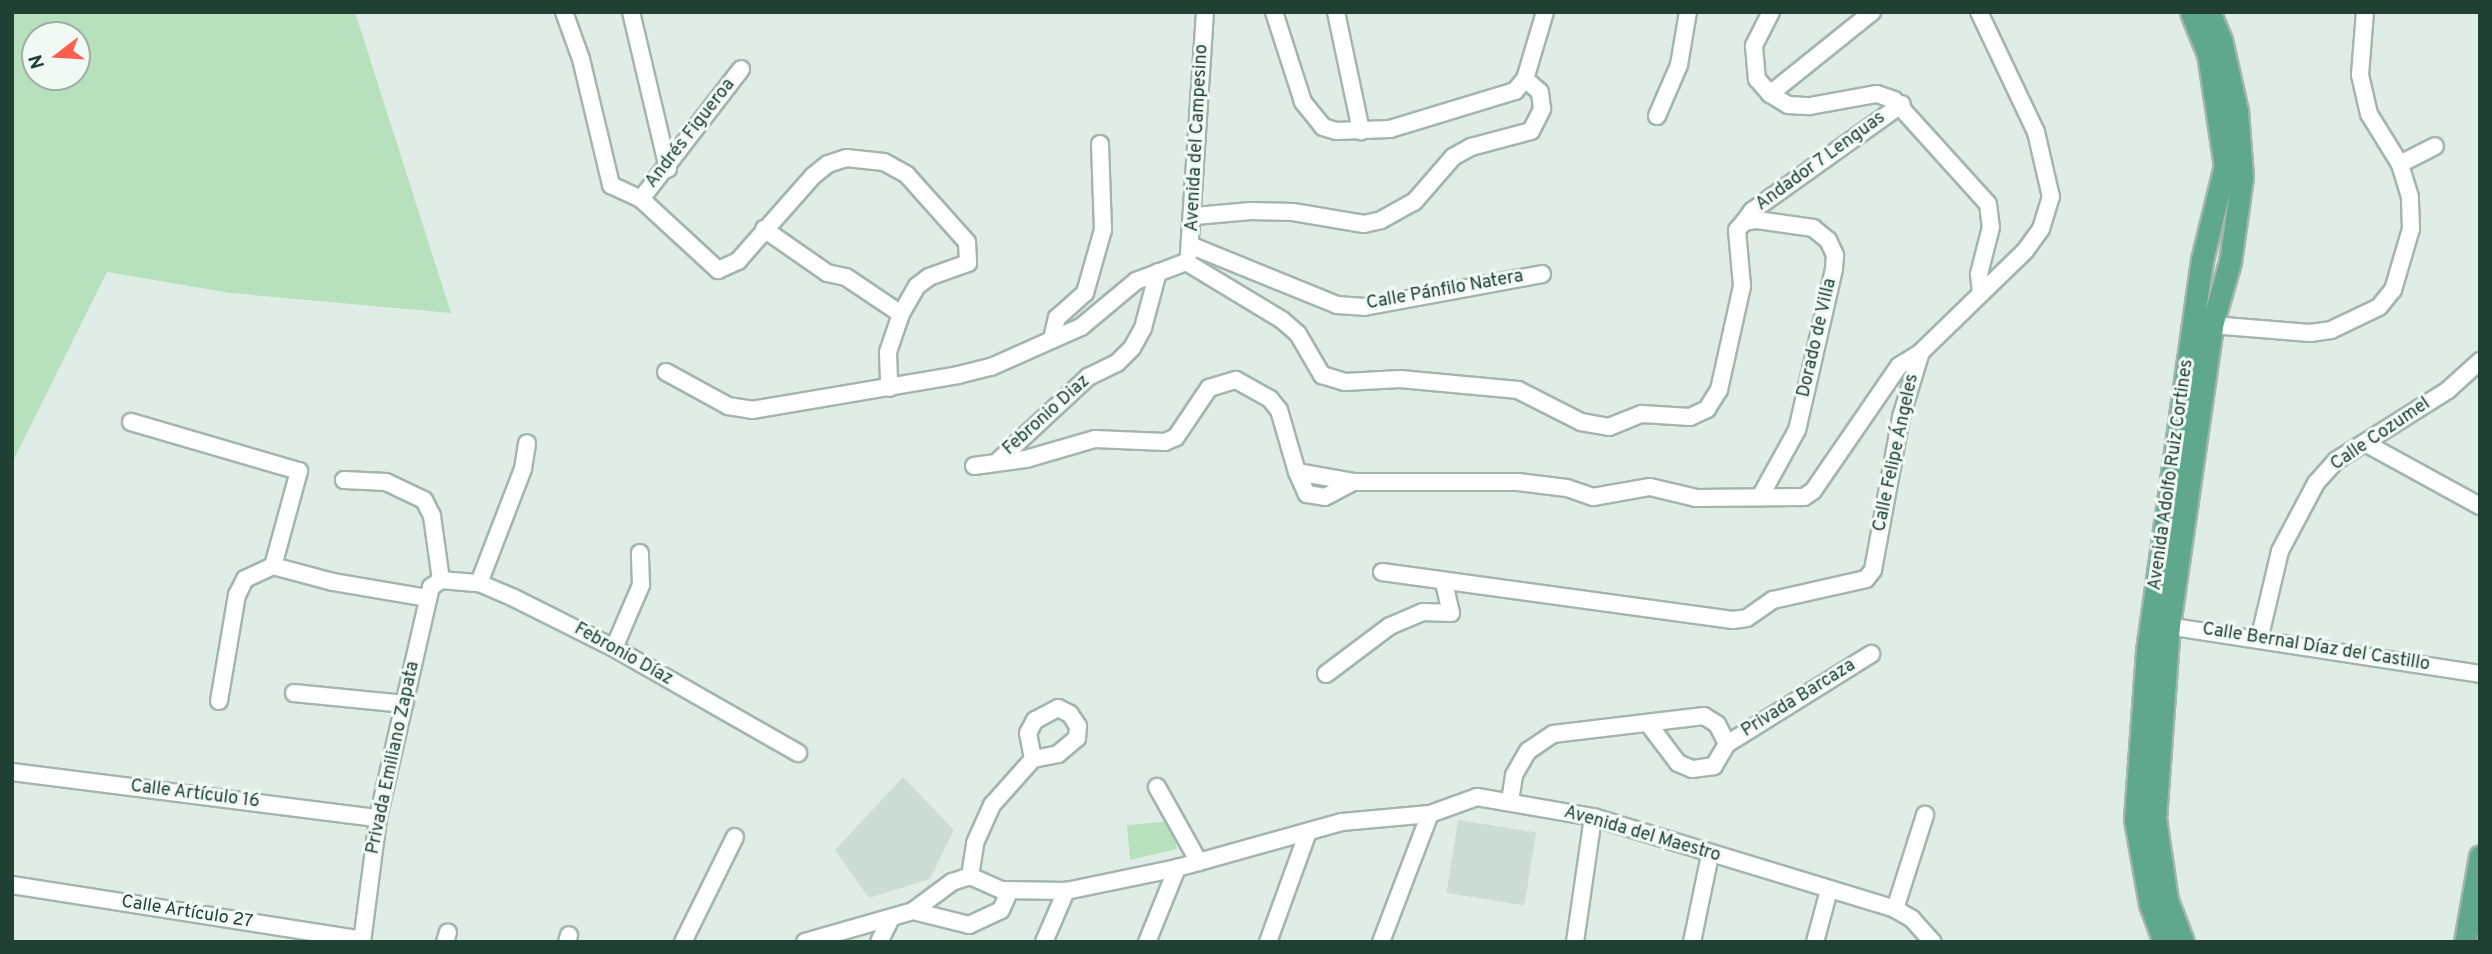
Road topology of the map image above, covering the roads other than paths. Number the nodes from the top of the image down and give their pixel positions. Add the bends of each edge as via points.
1 (564, 12) edge
2 (631, 12) edge
3 (1205, 12) edge
4 (1274, 12) edge
5 (1336, 12) edge
6 (1545, 12) edge
7 (1688, 12) edge
8 (1771, 12) edge
9 (1872, 12) edge
10 (1979, 12) edge
11 (2191, 12) edge
12 (2209, 12) edge
13 (2365, 12) edge
14 (741, 69) dead end
15 (1525, 79) junction
16 (1770, 94) junction
17 (1902, 104) junction
18 (1657, 117) dead end
19 (1361, 131) junction
20 (1100, 144) dead end
21 (2435, 146) dead end
22 (2400, 164) junction
23 (668, 169) junction
24 (641, 199) junction
25 (1195, 216) junction
26 (1744, 222) junction
27 (764, 229) junction
28 (1192, 246) junction
29 (1186, 262) junction
30 (1158, 272) junction
31 (1542, 274) dead end
32 (1981, 292) junction
33 (901, 314) junction
34 (2213, 325) junction
35 (1052, 339) junction
36 (1921, 352) junction
37 (2480, 361) edge
38 (666, 372) dead end
39 (889, 388) junction
40 (131, 422) dead end
41 (527, 443) dead end
42 (2367, 444) junction
43 (999, 460) junction
44 (974, 466) dead end
45 (344, 480) dead end
46 (1760, 497) junction
47 (2480, 506) edge
48 (640, 553) dead end
49 (274, 566) junction
50 (1382, 572) dead end
51 (440, 580) junction
52 (479, 583) junction
53 (1444, 583) junction
54 (428, 598) junction
55 (2160, 625) junction
56 (2259, 640) junction
57 (614, 648) junction
58 (1871, 654) dead end
59 (1326, 674) dead end
60 (2480, 674) edge
61 (294, 693) dead end
62 (219, 701) dead end
63 (404, 704) junction
64 (1650, 726) junction
65 (1727, 744) junction
66 (798, 754) dead end
67 (1033, 759) dead end
68 (12, 772) edge
69 (1157, 787) dead end
70 (1510, 801) junction
71 (1430, 814) junction
72 (1925, 816) dead end
73 (1593, 817) junction
74 (378, 818) junction
75 (1308, 832) junction
76 (735, 837) dead end
77 (1710, 855) junction
78 (2480, 856) edge
79 (1199, 862) junction
80 (1177, 868) junction
81 (970, 876) junction
82 (12, 885) edge
83 (1010, 890) junction
84 (1829, 890) junction
85 (1066, 891) junction
86 (2476, 893) edge
87 (1895, 909) junction
88 (913, 911) junction
89 (891, 918) junction
90 (1927, 938) edge
91 (362, 941) edge
92 (683, 942) edge
93 (805, 942) edge
94 (879, 942) edge
95 (1044, 942) edge
96 (1147, 942) edge
97 (1268, 942) edge
98 (1381, 942) edge
99 (1575, 942) edge
100 (1692, 942) edge
101 (1815, 942) edge
102 (2164, 942) edge
103 (2183, 942) edge
104 (2465, 942) edge

1 - 24 street via 581,59 611,185
2 - 23 street
3 - 25 street, Avenida del Campesino
4 - 19 street via 1303,102 1323,127
5 - 19 street
6 - 15 street
7 - 18 street via 1679,65
8 - 16 street via 1754,46 1757,79
9 - 16 street
10 - 32 street, Calle Felipe Ángeles via 2036,132 2051,197 2041,229 2025,251
11 - 55 main road, Avenida Adolfo Ruiz Cortines via 2208,54 2225,166 2202,260
12 - 34 main road, Avenida Adolfo Ruiz Cortines via 2221,40 2237,111 2242,177 2231,262
13 - 22 street via 2360,75 2369,114
14 - 23 street, Andrés Figueroa
15 - 19 street via 1515,91 1390,129
15 - 25 street via 1540,92 1542,108 1531,131 1453,157 1414,202 1381,220 1364,225 1293,212 1251,211
16 - 17 street via 1788,105 1810,106 1877,94
17 - 26 street, Andador 7 Lenguas via 1752,211
17 - 32 street via 1988,204 1991,227 1979,274
20 - 35 street via 1103,230 1085,293 1057,318
21 - 22 street
22 - 34 street via 2410,197 2411,229 2404,264 2393,290 2379,307 2355,322 2310,333
23 - 24 street, Andrés Figueroa
24 - 27 street via 718,270 738,261
25 - 28 street, Avenida del Campesino
26 - 29 street via 1737,230 1742,286 1719,390 1707,409 1690,416 1642,414 1609,427 1594,425 1518,390 1400,379 1345,382 1322,375 1298,334 1282,320
26 - 46 street, Dorado de Villa via 1812,228 1828,240 1835,255 1797,430
27 - 33 street via 827,273 846,277
27 - 33 street via 828,164 864,158 884,162 907,175 967,242 970,254 959,269 929,277 917,286
28 - 29 street, Avenida del Campesino
28 - 31 street, Calle Pánfilo Natera via 1310,298 1350,306
29 - 30 street
30 - 35 street via 1136,281 1080,327
30 - 43 street, Febronio Diaz via 1143,328 1132,348 1116,363 1088,377
32 - 36 street, Calle Felipe Ángeles
33 - 39 street via 888,352
34 - 55 main road, Avenida Adolfo Ruiz Cortines
35 - 39 street via 991,367
36 - 46 street via 1899,366 1813,491 1804,497
36 - 53 street, Calle Felipe Ángeles via 1901,417 1873,570 1866,579 1773,600 1748,618 1733,620
37 - 42 street, Calle Cozumel via 2448,390
38 - 39 street via 728,406 752,410
40 - 49 street via 299,471
41 - 52 street via 523,469
42 - 47 street
42 - 56 street, Calle Cozumel via 2337,460 2299,510 2273,574
43 - 44 street
43 - 46 street via 1026,459 1095,439 1165,442 1176,437 1209,388 1236,380 1270,399 1279,410 1307,494 1325,497 1353,482 1422,485 1459,480 1567,488 1593,497 1650,487 1696,498
45 - 51 street via 386,482 424,499 432,516
48 - 57 street via 641,586
49 - 54 street via 333,582
49 - 62 street via 245,579 237,595
50 - 53 street
51 - 52 street, Febronio Díaz
51 - 54 street, Privada Emiliano Zapata via 431,587
52 - 57 street, Febronio Díaz
53 - 59 street via 1451,613 1423,612 1390,626
54 - 63 street, Privada Emiliano Zapata
55 - 56 street, Calle Bernal Díaz del Castillo
55 - 102 main road, Avenida Adolfo Ruiz Cortines via 2135,819 2147,891
55 - 103 main road, Avenida Adolfo Ruiz Cortines via 2155,818 2167,900
56 - 60 street, Calle Bernal Díaz del Castillo
57 - 66 street, Febronio Díaz
58 - 65 street, Privada Barcaza
61 - 63 street
63 - 74 street, Privada Emiliano Zapata
64 - 65 street, Privada Barcaza via 1704,716 1717,724
64 - 65 street, Privada Barcaza via 1678,763 1692,769 1714,766
64 - 70 street, Privada Barcaza via 1553,734 1537,742 1514,775
67 - 81 street via 992,805 981,825
68 - 74 street, Calle Artículo 16
69 - 79 street
70 - 71 street, Avenida del Maestro via 1477,797
70 - 73 street, Avenida del Maestro
71 - 75 street, Avenida del Maestro via 1379,816
71 - 98 street
72 - 87 street
73 - 77 street, Avenida del Maestro
73 - 99 street
74 - 91 street, Privada Emiliano Zapata
75 - 79 street, Avenida del Maestro
75 - 97 street
76 - 92 street
77 - 84 street, Avenida del Maestro
77 - 100 street
78 - 86 main road
79 - 80 street, Avenida del Maestro
80 - 85 street, Avenida del Maestro
80 - 96 street
81 - 83 street, Avenida del Maestro
81 - 88 street via 953,882
82 - 91 street, Calle Artículo 27
83 - 85 street, Avenida del Maestro
83 - 88 street via 1002,910 969,926
84 - 87 street, Avenida del Maestro
84 - 101 street
85 - 95 street
86 - 104 main road
87 - 90 street, Avenida del Maestro
88 - 89 street
89 - 93 street
89 - 94 street

